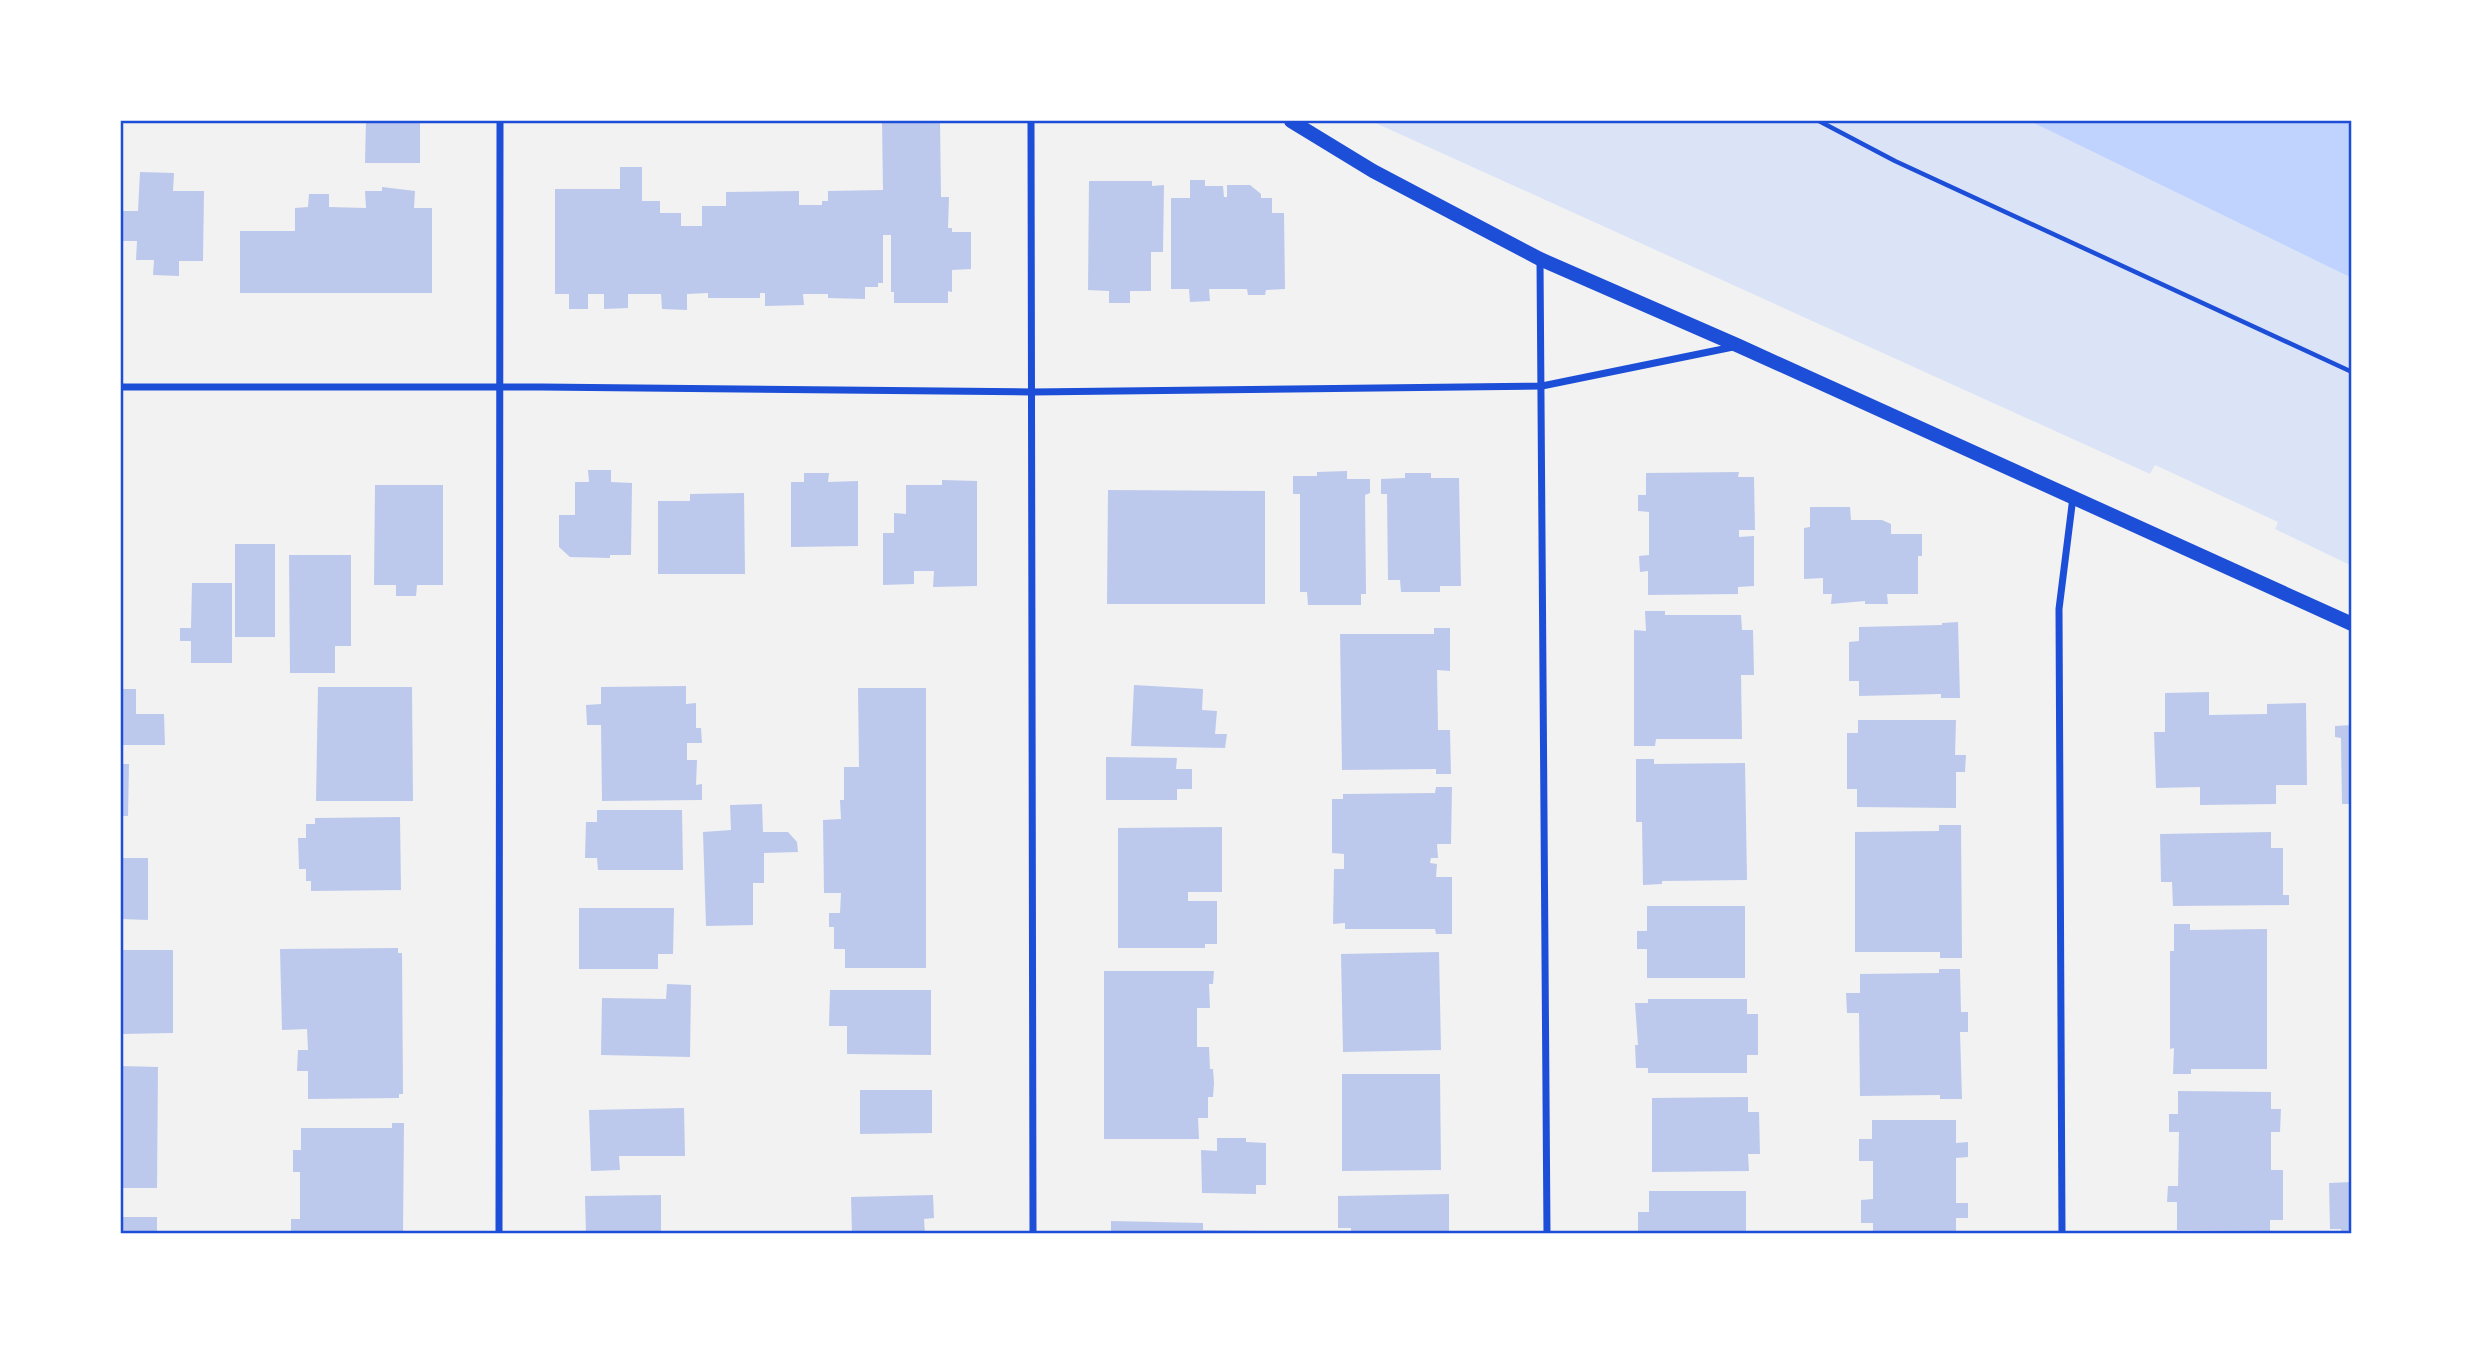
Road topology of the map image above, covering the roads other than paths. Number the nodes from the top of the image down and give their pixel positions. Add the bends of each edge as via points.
1 (500, 121) edge
2 (1031, 121) edge
3 (1292, 121) edge
4 (1540, 259) junction
5 (1739, 346) junction
6 (1542, 386) junction
7 (121, 387) edge
8 (501, 387) junction
9 (1032, 391) junction
10 (2073, 496) junction
11 (2352, 624) edge
12 (499, 1234) edge
13 (1033, 1234) edge
14 (1547, 1234) edge
15 (2062, 1234) edge

1 - 8 street
2 - 9 street
3 - 4 main road via 1373,171
4 - 5 main road
4 - 6 street
5 - 6 street
5 - 10 main road
6 - 9 street
6 - 14 street
7 - 8 street
8 - 9 street
8 - 12 street
9 - 13 street
10 - 11 main road
10 - 15 street via 2059,609

